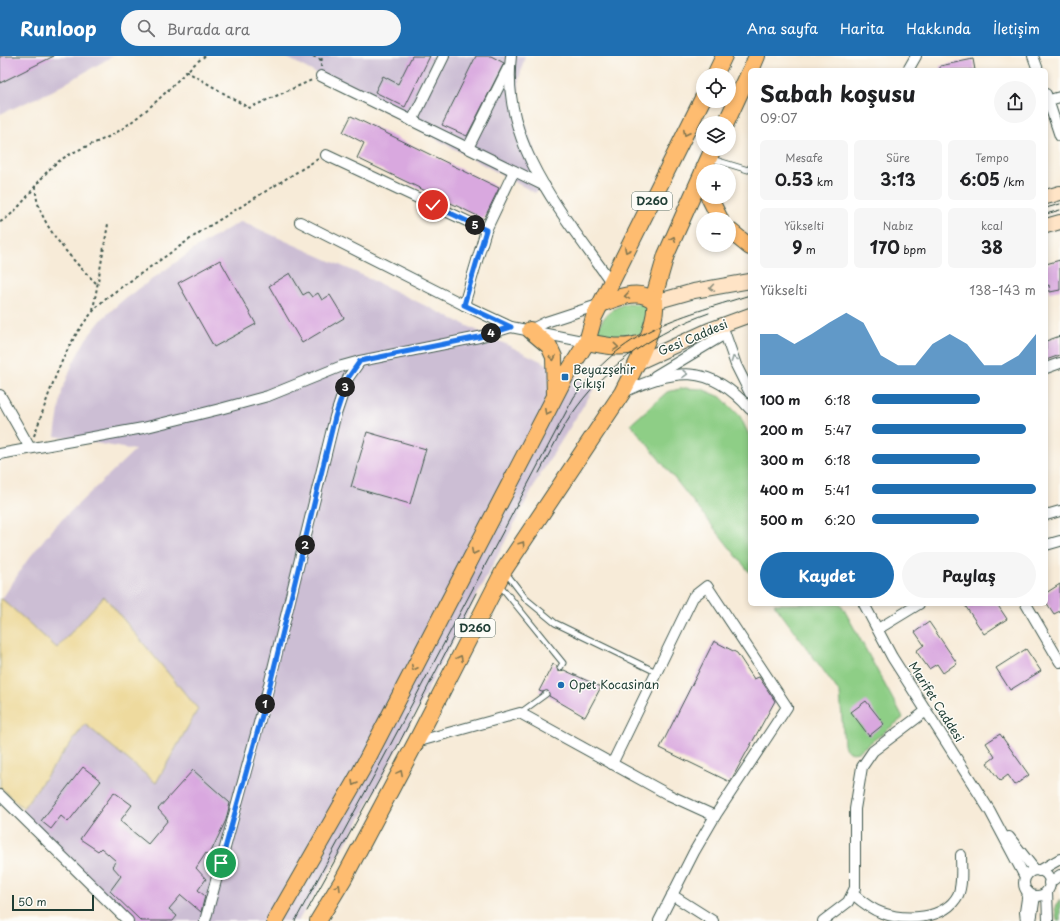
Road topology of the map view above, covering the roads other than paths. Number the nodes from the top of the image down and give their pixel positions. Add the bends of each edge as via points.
1 (444, 56) edge
2 (724, 56) edge
3 (757, 56) edge
4 (916, 56) edge
5 (1033, 56) edge
6 (511, 59) edge
7 (718, 68) edge
8 (752, 68) edge
9 (909, 68) edge
10 (1037, 68) edge
11 (321, 76) road end
12 (748, 78) edge
13 (1060, 97) edge
14 (1048, 98) edge
15 (1048, 101) edge
16 (698, 108) edge
17 (729, 116) edge
18 (412, 121) junction
19 (1060, 136) edge
20 (468, 148) junction
21 (326, 155) road end
22 (736, 168) edge
23 (748, 170) edge
24 (514, 171) junction
25 (545, 186) junction
26 (696, 188) edge
27 (1060, 193) edge
28 (1048, 196) edge
29 (300, 222) dead end
30 (1060, 222) edge
31 (1048, 225) edge
32 (486, 230) junction
33 (736, 236) edge
34 (748, 245) edge
35 (748, 281) edge
36 (611, 282) junction
37 (655, 297) junction
38 (600, 304) junction
39 (464, 305) junction
40 (748, 316) edge
41 (511, 327) junction
42 (723, 329) junction
43 (530, 330) junction
44 (587, 342) junction
45 (645, 342) junction
46 (360, 361) junction
47 (637, 363) junction
48 (1060, 363) edge
49 (1048, 367) edge
50 (647, 381) junction
51 (748, 389) edge
52 (622, 394) junction
53 (0, 396) edge
54 (555, 396) junction
55 (748, 407) edge
56 (30, 448) junction
57 (0, 454) edge
58 (1060, 511) edge
59 (1048, 514) edge
60 (1060, 541) edge
61 (1048, 544) edge
62 (501, 576) junction
63 (865, 606) edge
64 (916, 606) edge
65 (1027, 606) edge
66 (878, 629) junction
67 (1060, 662) edge
68 (560, 668) dead end
69 (656, 672) junction
70 (546, 694) dead end
71 (926, 711) junction
72 (520, 713) junction
73 (416, 742) junction
74 (612, 764) junction
75 (0, 795) edge
76 (990, 812) junction
77 (715, 816) junction
78 (961, 855) dead end
79 (1060, 859) edge
80 (1037, 871) junction
81 (1060, 875) edge
82 (1025, 877) junction
83 (1040, 892) junction
84 (672, 894) junction
85 (853, 894) junction
86 (128, 921) edge
87 (205, 921) edge
88 (275, 921) edge
89 (318, 921) edge
90 (659, 921) edge
91 (712, 921) edge
92 (822, 921) edge
93 (1026, 921) edge
94 (1030, 921) edge
95 (1041, 921) edge
96 (1048, 921) edge

1 - 18 street
2 - 7 highway
3 - 8 highway
4 - 9 street
5 - 10 street
6 - 20 street
6 - 25 street via 510,95 516,124 528,155
11 - 18 street
12 - 17 highway
13 - 14 street
15 - 19 street
16 -> 36 highway, D260
18 - 20 street
20 - 24 street
21 - 32 street
22 - 23 lane
24 - 25 street
24 - 32 street
25 - 36 street
37 -> 26 highway, D260 via 666,255
27 - 28 main road
29 - 39 street
30 - 31 main road
32 - 39 street
33 - 34 highway
35 -> 37 main road
36 - 38 highway, D260
37 -> 38 highway via 632,295
37 - 45 highway via 653,320
38 - 43 street
38 - 44 highway
39 - 41 street
40 - 42 main road, Gesi Caddesi
41 - 43 street
41 - 46 street via 479,337
42 - 47 main road, Gesi Caddesi
42 - 50 street
51 -> 42 street
43 - 44 street
43 -> 54 highway via 549,346 554,356
44 -> 45 highway via 616,348
44 - 54 highway, D260
45 - 47 highway, D260
46 - 56 street via 268,396 220,409 143,428
46 - 87 street via 348,378 335,417 266,701
47 - 52 highway, D260
48 - 49 street
50 - 52 street
50 -> 55 street via 681,373 708,378 726,386
62 -> 52 highway, D260
53 - 56 street
54 -> 88 highway, D260 via 361,771
56 - 57 street
58 - 59 street
60 - 61 street
62 - 68 lane via 563,663
62 - 69 lane via 555,623
73 -> 62 highway, D260
63 - 66 street, Marifet Caddesi
64 - 66 street
65 - 67 street
66 - 71 street, Marifet Caddesi via 892,657
69 - 74 street
69 - 77 street via 693,597 707,586 787,707
70 - 72 lane
71 - 76 street, Marifet Caddesi
71 - 85 street via 873,751 862,767 855,809
72 - 73 street
72 - 74 street
89 -> 73 highway, D260 via 344,878
74 - 77 street
75 - 86 street
76 - 80 street
76 - 82 street
77 - 84 street
78 - 85 street via 960,889 950,905 941,911 918,916 891,915 871,908
79 - 80 street
80 - 82 street
80 - 83 street via 1046,875
81 - 83 street
82 - 83 street via 1024,885
83 - 93 street via 1025,912
83 - 94 street
83 - 95 street
83 - 96 street
84 - 90 street
84 - 91 street
85 - 92 street via 848,902

